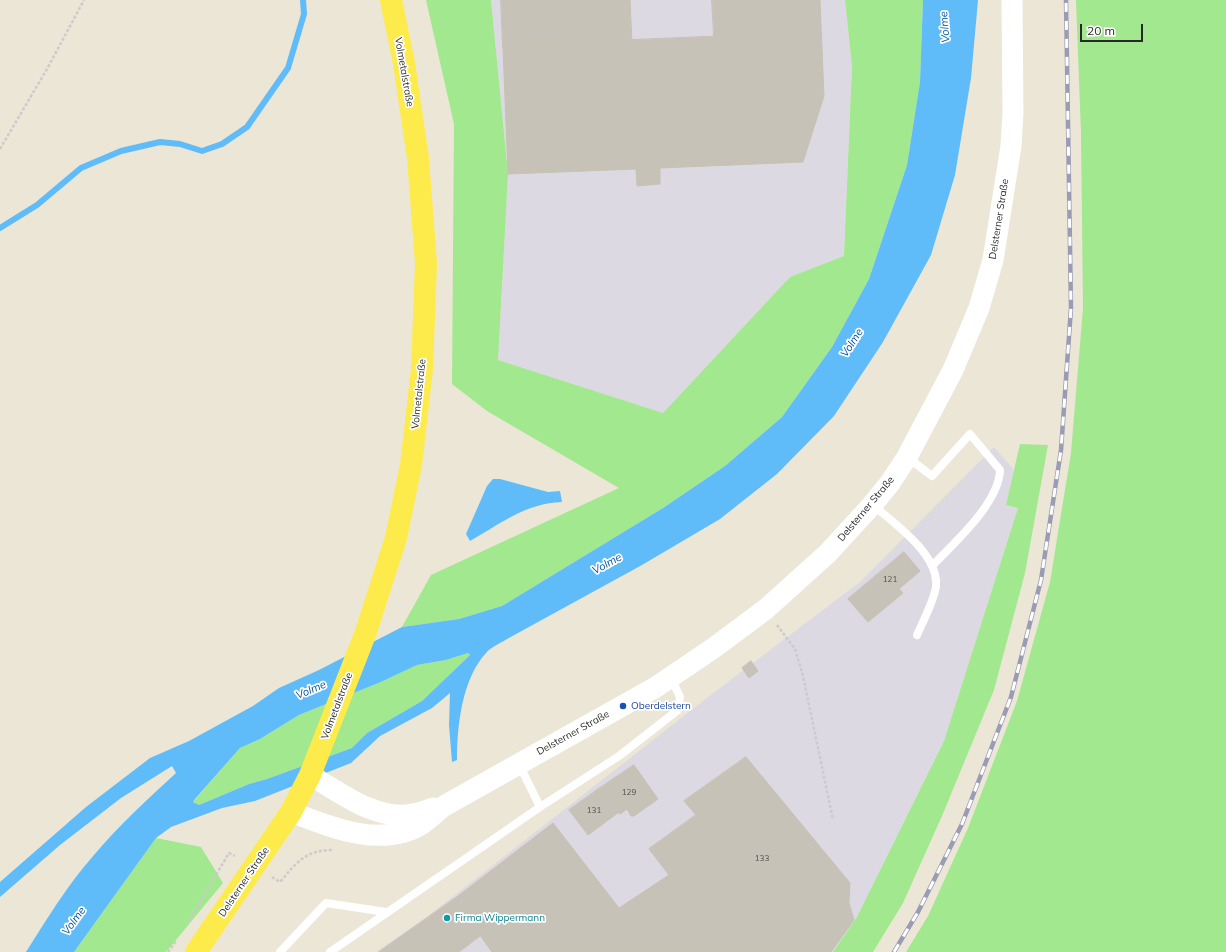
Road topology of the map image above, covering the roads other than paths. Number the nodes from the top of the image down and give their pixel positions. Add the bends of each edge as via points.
1 (391, 0) edge
2 (1012, 0) edge
3 (907, 457) junction
4 (872, 505) junction
5 (933, 566) junction
6 (917, 635) dead end
7 (670, 678) junction
8 (519, 763) junction
9 (310, 775) junction
10 (444, 806) junction
11 (540, 807) junction
12 (291, 812) junction
13 (386, 912) junction
14 (196, 952) edge
15 (280, 952) edge
16 (330, 952) edge

1 - 9 main road, Volmetalstraße via 404,63 418,158 426,263 422,369 411,465 396,538 366,632
2 - 3 street, Delsterner Straße via 1011,146 993,260 968,337
3 - 4 street, Delsterner Straße
3 - 5 lane via 932,476 970,434 1000,470 1000,479 982,512
4 - 5 lane via 914,541
4 - 7 street, Delsterner Straße via 828,553 766,610
5 - 6 lane via 937,586
7 - 8 street, Delsterner Straße
7 - 11 lane via 680,697 678,710 619,756
8 - 10 street, Delsterner Straße
8 - 11 lane
9 - 10 street, Delsterner Straße via 356,802 395,815
9 - 12 main road, Delsterner Straße
10 - 12 street, Delsterner Straße via 422,824 408,830 371,834 332,828
11 - 13 lane
12 - 14 main road, Delsterner Straße
13 - 15 lane via 326,904
13 - 16 lane

